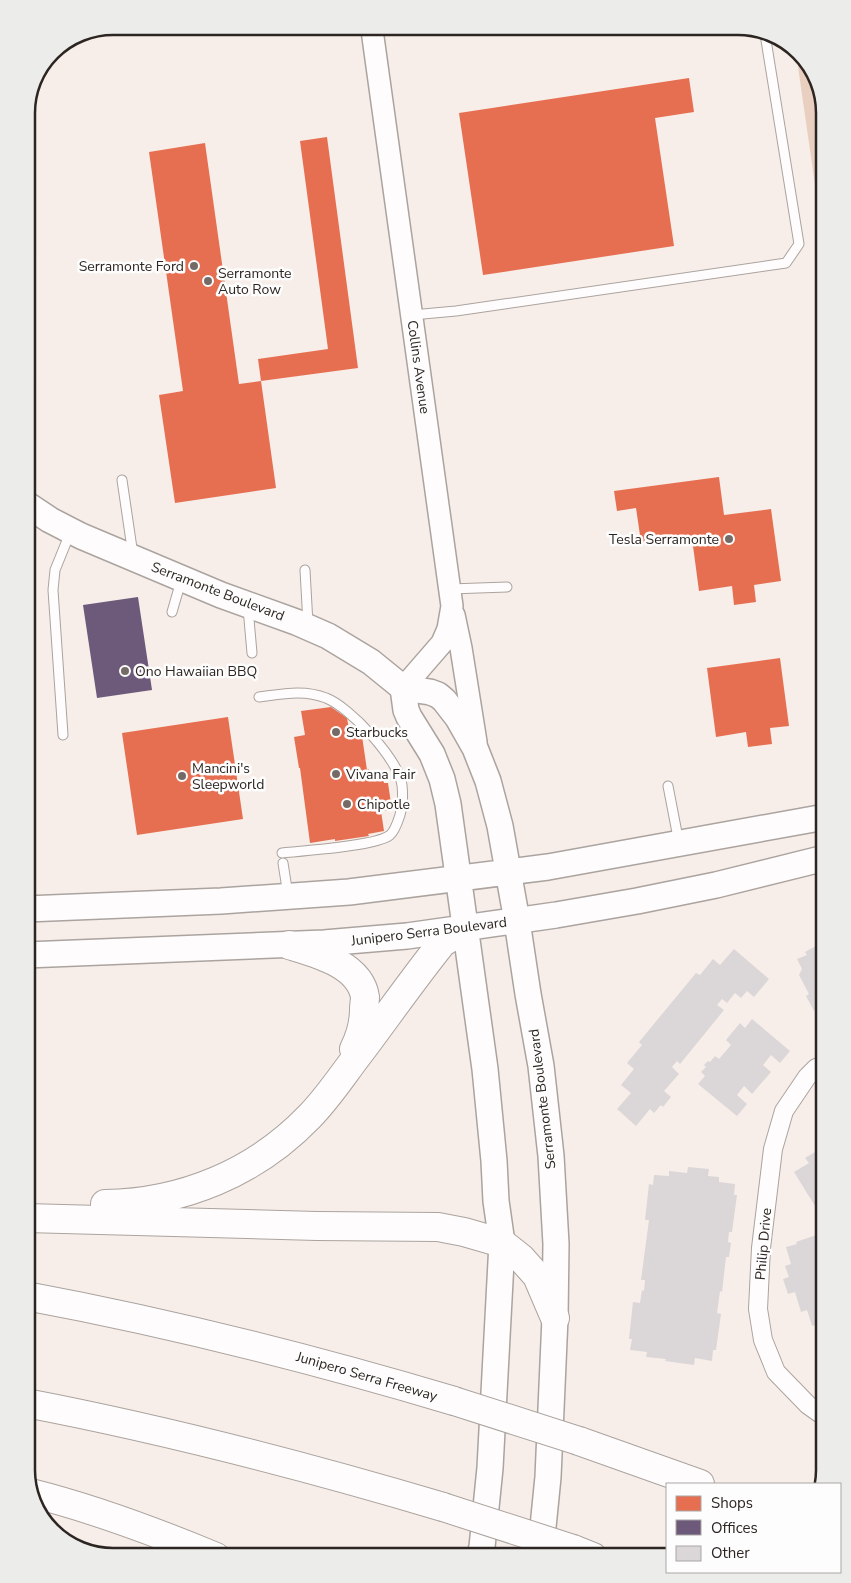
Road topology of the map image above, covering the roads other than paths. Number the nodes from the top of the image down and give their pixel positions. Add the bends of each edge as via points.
1 (373, 35) edge
2 (766, 40) edge
3 (411, 315) junction
4 (122, 480) dead end
5 (35, 510) edge
6 (70, 531) junction
7 (133, 558) junction
8 (305, 570) dead end
9 (182, 578) junction
10 (507, 587) dead end
11 (451, 597) junction
12 (248, 605) junction
13 (172, 612) dead end
14 (308, 627) junction
15 (252, 653) dead end
16 (403, 688) junction
17 (259, 697) dead end
18 (63, 734) dead end
19 (480, 759) junction
20 (668, 786) dead end
21 (816, 819) edge
22 (679, 843) junction
23 (282, 853) dead end
24 (816, 860) edge
25 (283, 863) dead end
26 (509, 872) junction
27 (459, 879) junction
28 (288, 897) junction
29 (35, 909) edge
30 (517, 921) junction
31 (466, 928) junction
32 (289, 944) junction
33 (35, 955) edge
34 (816, 1068) edge
35 (323, 1101) junction
36 (35, 1203) edge
37 (35, 1218) edge
38 (502, 1243) junction
39 (35, 1298) edge
40 (555, 1318) junction
41 (35, 1405) edge
42 (816, 1411) edge
43 (697, 1483) edge
44 (40, 1495) edge
45 (194, 1548) edge
46 (482, 1548) edge
47 (541, 1548) edge
48 (568, 1548) edge

1 - 3 street, Collins Avenue
2 - 3 lane via 798,244 786,264
3 - 11 street, Collins Avenue
4 - 7 lane
5 - 6 main road, Serramonte Boulevard
6 - 7 main road, Serramonte Boulevard
6 - 18 lane via 55,570 53,590
7 - 9 main road, Serramonte Boulevard
8 - 14 lane
9 - 12 main road, Serramonte Boulevard
9 - 13 lane
10 - 11 lane
11 - 16 street, Collins Avenue via 450,622 442,643
11 - 19 street
12 - 14 main road, Serramonte Boulevard
12 - 15 lane
14 - 16 main road, Serramonte Boulevard via 360,655
16 - 19 main road, Serramonte Boulevard via 430,692 444,700
16 - 27 main road via 409,718 432,754 442,779
17 - 23 lane via 298,692 329,699 372,734 402,783 403,805 390,835 373,842
19 - 26 main road, Serramonte Boulevard via 496,806
20 - 22 lane
21 - 22 main road
22 - 26 main road
24 - 30 main road, Junipero Serra Boulevard via 637,902
25 - 28 lane
26 - 27 main road
26 - 30 main road, Serramonte Boulevard
27 - 28 main road
27 - 31 main road
28 - 29 main road
30 - 31 main road, Junipero Serra Boulevard
30 - 40 main road, Serramonte Boulevard via 541,1066 551,1156 556,1244
31 - 32 main road, Junipero Serra Boulevard
31 - 35 highway via 442,943
31 - 38 main road via 485,1069
32 - 33 main road, Junipero Serra Boulevard
32 - 35 highway via 343,966 358,980 365,996 359,1039
34 - 42 street, Philip Drive via 784,1111 773,1149 761,1248 758,1308 763,1340 776,1372
35 - 36 highway via 296,1130 263,1157 200,1187 138,1202
37 - 38 highway via 438,1227
38 - 40 highway via 537,1276
38 - 46 main road via 490,1468
39 - 43 highway, Junipero Serra Freeway, bridge via 93,1308 365,1374 579,1441
40 - 47 main road, Serramonte Boulevard via 548,1477
41 - 48 highway, bridge via 163,1431 343,1477
44 - 45 highway

